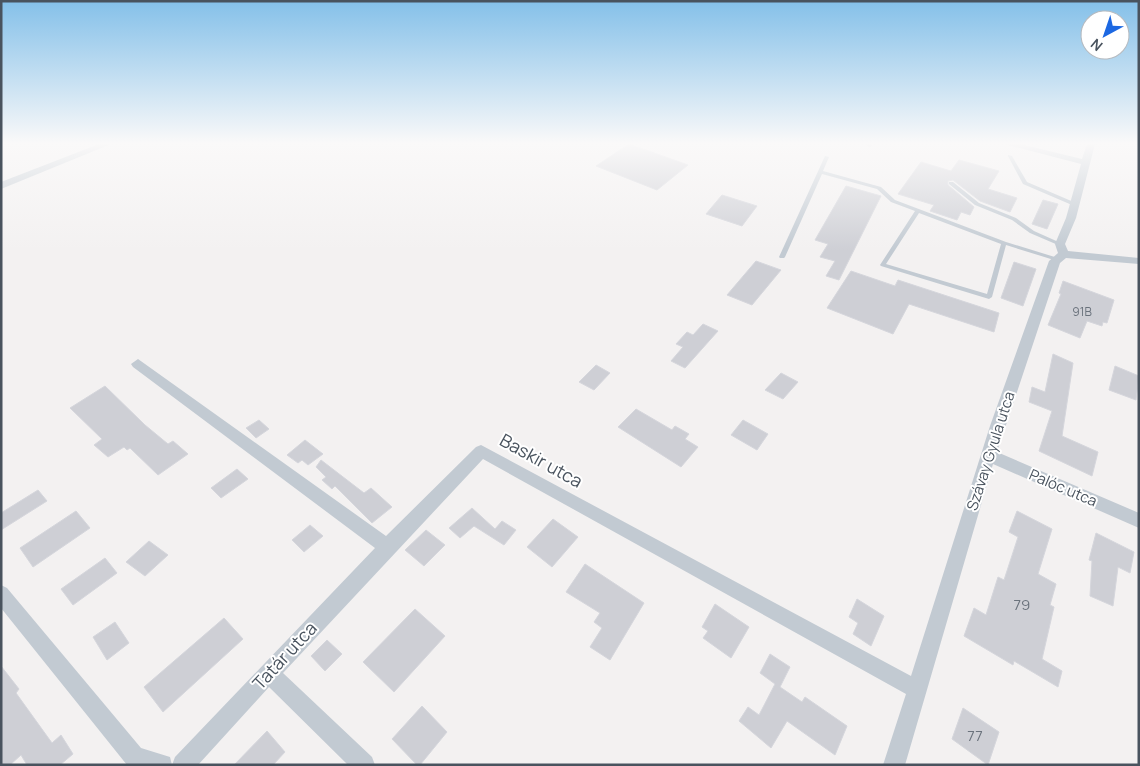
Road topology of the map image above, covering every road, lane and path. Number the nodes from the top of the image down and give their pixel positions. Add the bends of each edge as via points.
1 (17, 180) edge
2 (817, 180) edge
3 (849, 180) edge
4 (1023, 180) edge
5 (1083, 180) edge
6 (951, 183) dead end
7 (1, 186) edge
8 (1074, 204) junction
9 (918, 210) junction
10 (1004, 243) junction
11 (1060, 252) junction
12 (782, 257) dead end
13 (1139, 261) edge
14 (138, 364) dead end
15 (988, 455) junction
16 (1139, 521) edge
17 (387, 547) junction
18 (1, 594) edge
19 (269, 673) junction
20 (918, 690) junction
21 (162, 765) edge
22 (183, 765) edge
23 (364, 765) edge
24 (894, 765) edge

1 - 7 street
2 - 12 lane
3 - 9 lane via 879,188 893,201
4 - 8 lane
5 - 8 street, Szávay Gyula utca
6 - 11 lane via 977,204 1014,219
8 - 11 street, Szávay Gyula utca
9 - 10 lane
9 - 10 lane via 883,265 989,297
10 - 11 lane
11 - 13 street
11 - 15 street, Szávay Gyula utca
14 - 17 street
15 - 16 street, Palóc utca
15 - 20 street, Szávay Gyula utca
17 - 19 street, Tatár utca
17 - 20 street, Baskir utca via 481,451
18 - 21 street via 135,758
19 - 22 street, Tatár utca
19 - 23 street
20 - 24 street, Szávay Gyula utca

